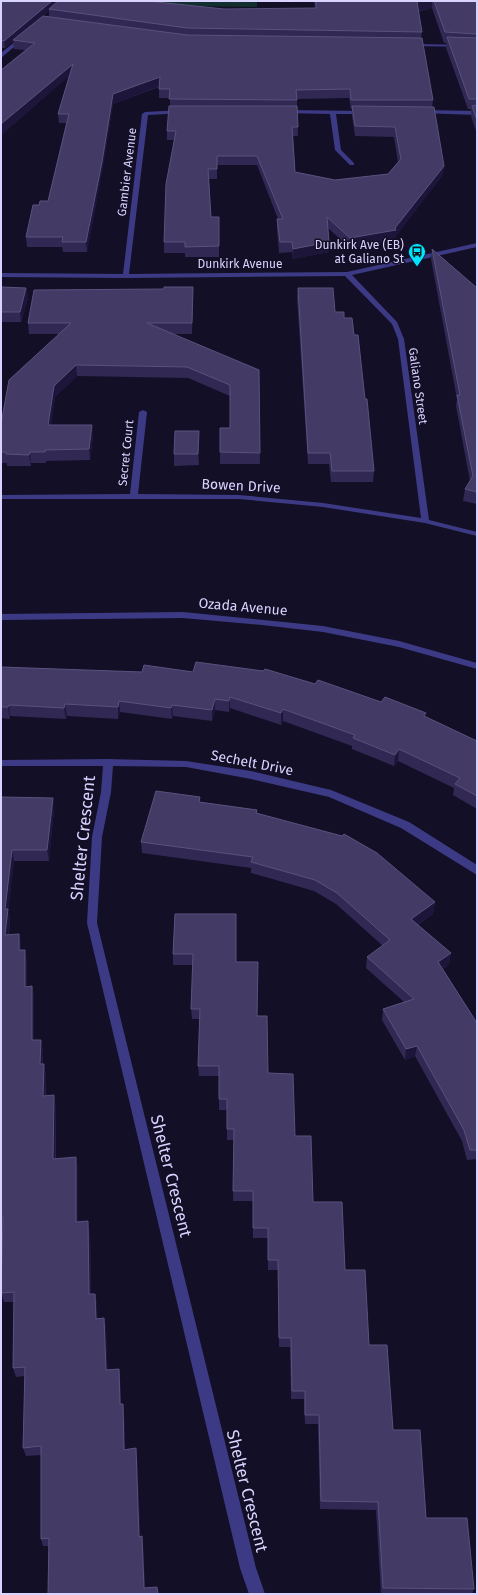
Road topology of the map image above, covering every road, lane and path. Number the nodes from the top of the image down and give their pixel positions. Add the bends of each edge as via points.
1 (31, 31) edge
2 (408, 45) edge
3 (477, 46) edge
4 (1, 56) edge
5 (191, 112) edge
6 (278, 112) edge
7 (333, 112) junction
8 (371, 112) edge
9 (416, 112) edge
10 (477, 112) edge
11 (352, 164) dead end
12 (477, 245) edge
13 (347, 274) junction
14 (1, 275) edge
15 (126, 276) junction
16 (143, 412) dead end
17 (134, 496) junction
18 (1, 498) edge
19 (425, 521) junction
20 (477, 534) edge
21 (1, 617) edge
22 (477, 666) edge
23 (108, 762) junction
24 (1, 763) edge
25 (477, 871) edge
26 (257, 1594) edge

1 - 4 street
2 - 3 street
5 - 15 street, Gambier Avenue via 145,114
6 - 7 street
7 - 8 street
7 - 11 street via 338,150
9 - 10 street
12 - 13 street, Dunkirk Avenue
13 - 15 street, Dunkirk Avenue
13 - 19 street, Galiano Street via 395,323 398,331
14 - 15 street, Dunkirk Avenue
16 - 17 street, Secret Court
17 - 18 street, Bowen Drive
17 - 19 street, Bowen Drive via 239,497 323,505
19 - 20 street, Bowen Drive
21 - 22 street, Ozada Avenue via 183,615 262,622 323,629 391,643
23 - 24 street, Sechelt Drive
23 - 25 street, Sechelt Drive via 186,764 251,775 331,794 405,825
23 - 26 street, Shelter Crescent via 106,792 97,837 92,924 246,1560

